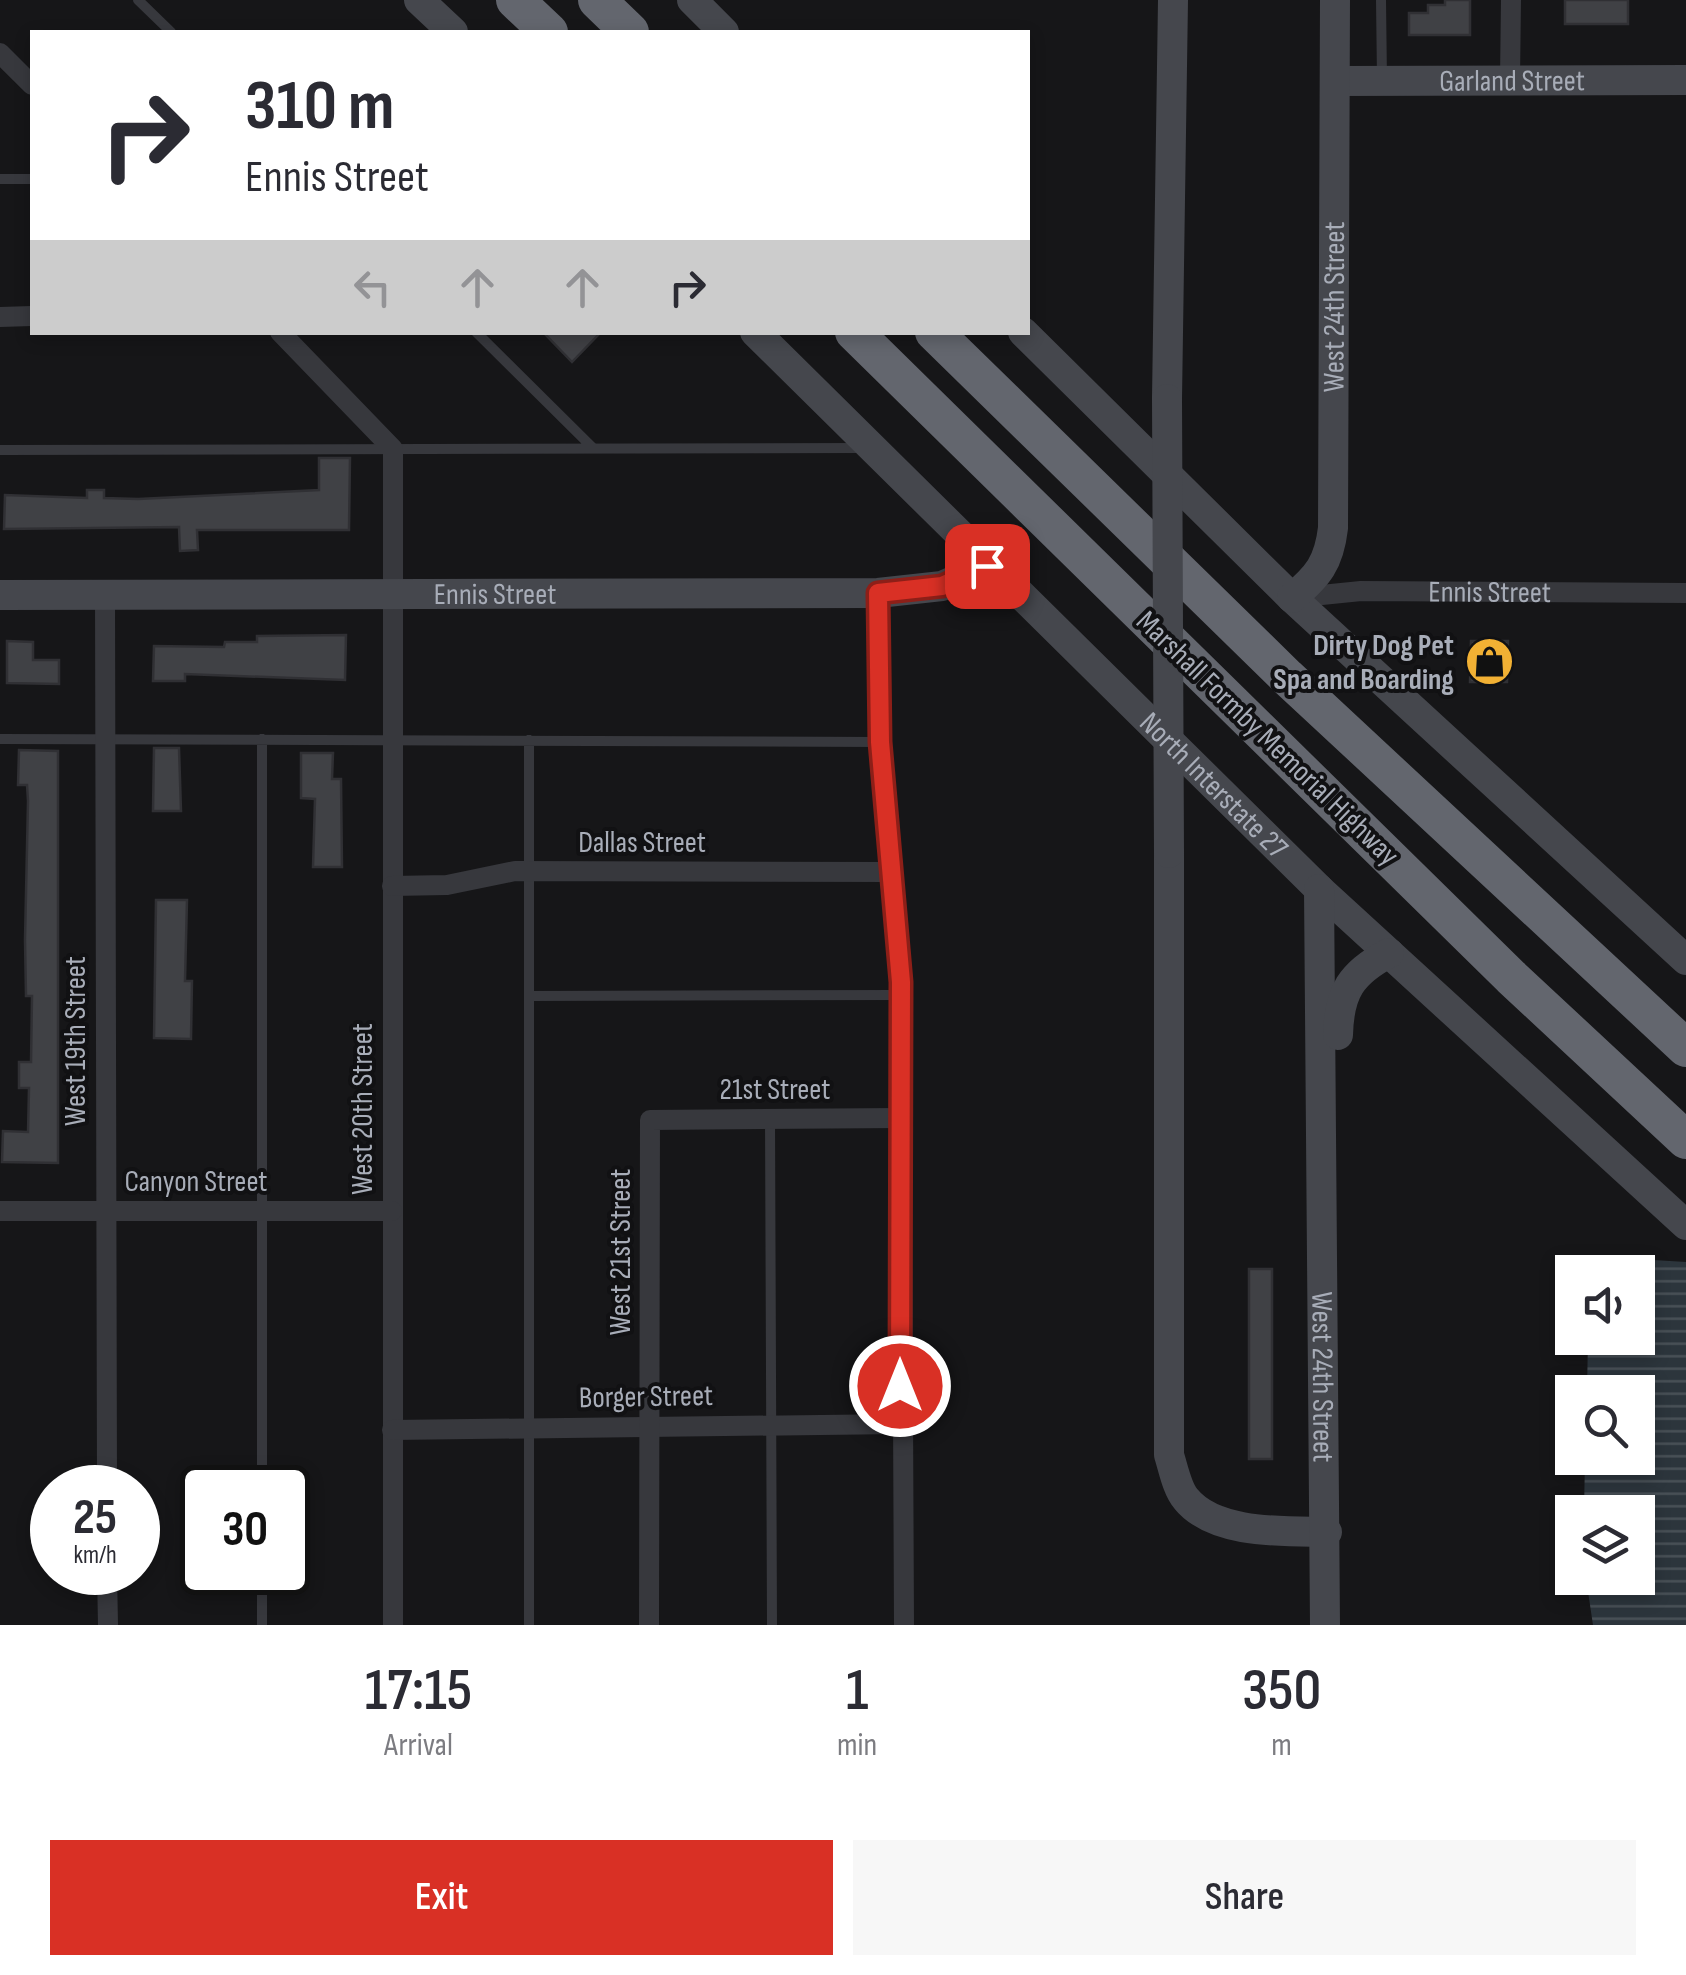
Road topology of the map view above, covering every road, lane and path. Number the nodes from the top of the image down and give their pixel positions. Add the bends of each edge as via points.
1 (138, 0) edge
2 (419, 0) edge
3 (516, 0) edge
4 (598, 0) edge
5 (692, 0) edge
6 (1172, 0) edge
7 (1336, 0) edge
8 (1381, 0) edge
9 (1511, 0) edge
10 (170, 30) edge
11 (451, 30) edge
12 (546, 30) edge
13 (628, 30) edge
14 (722, 30) edge
15 (0, 53) edge
16 (1382, 80) junction
17 (1510, 80) junction
18 (1686, 80) edge
19 (1337, 81) junction
20 (30, 83) edge
21 (30, 178) edge
22 (0, 179) edge
23 (30, 316) edge
24 (0, 317) edge
25 (283, 335) edge
26 (479, 335) edge
27 (757, 335) edge
28 (857, 335) edge
29 (937, 335) edge
30 (1025, 335) edge
31 (593, 448) junction
32 (868, 448) junction
33 (393, 449) junction
34 (0, 450) edge
35 (987, 566) junction
36 (394, 593) junction
37 (878, 593) junction
38 (1686, 593) edge
39 (105, 594) junction
40 (0, 595) edge
41 (1292, 598) junction
42 (0, 739) edge
43 (105, 739) junction
44 (262, 739) junction
45 (392, 740) junction
46 (528, 740) junction
47 (880, 742) junction
48 (529, 872) junction
49 (894, 872) junction
50 (392, 886) junction
51 (1320, 889) junction
52 (1389, 953) junction
53 (1686, 960) edge
54 (1511, 977) junction
55 (901, 995) junction
56 (529, 996) junction
57 (1686, 1048) edge
58 (900, 1118) junction
59 (770, 1119) junction
60 (650, 1120) joint
61 (1322, 1126) junction
62 (1686, 1140) edge
63 (1686, 1168) edge
64 (0, 1211) edge
65 (262, 1211) junction
66 (392, 1211) junction
67 (105, 1212) junction
68 (1686, 1225) edge
69 (900, 1424) junction
70 (649, 1425) junction
71 (770, 1425) junction
72 (529, 1428) junction
73 (392, 1430) junction
74 (107, 1465) edge
75 (262, 1465) edge
76 (1326, 1532) junction
77 (107, 1595) edge
78 (262, 1595) edge
79 (108, 1625) edge
80 (262, 1625) edge
81 (394, 1625) edge
82 (529, 1625) edge
83 (649, 1625) edge
84 (772, 1625) edge
85 (904, 1625) edge
86 (1325, 1625) edge

1 - 10 lane
2 - 11 main road
3 - 12 highway
4 - 13 highway
5 - 14 main road
6 - 76 main road, bridge via 1169,1455 1186,1499 1220,1520 1258,1531
7 - 19 main road, West 24th Street
8 - 16 lane
9 - 17 street
15 - 20 street
16 - 17 main road, Garland Street
16 - 19 main road, Garland Street
17 - 18 main road, Garland Street
19 - 41 main road, West 24th Street via 1333,528 1324,566
21 - 22 lane
23 - 24 street
25 - 33 street
26 - 31 lane
27 - 32 main road, North Interstate 27
28 - 54 highway, Marshall Formby Memorial Highway
29 - 57 highway, Marshall Formby Memorial Highway via 1287,678
30 - 41 main road
31 - 32 lane
31 - 33 lane
32 - 35 main road, North Interstate 27
33 - 34 lane
33 - 36 street, West 20th Street
35 - 37 main road, Ennis Street via 942,586
35 - 51 main road, North Interstate 27
36 - 37 main road, Ennis Street
36 - 39 main road, Ennis Street
36 - 45 street, West 20th Street
37 - 47 street
38 - 41 street, Ennis Street via 1361,591
39 - 40 main road, Ennis Street
39 - 43 street, West 19th Street
41 - 53 main road
42 - 43 lane
43 - 44 lane
43 - 67 street, West 19th Street
44 - 45 lane
44 - 65 lane
45 - 46 lane
45 - 50 street, West 20th Street
46 - 47 lane
46 - 48 lane
47 - 49 street
48 - 49 street, Dallas Street
48 - 50 street, Dallas Street via 447,886
48 - 56 lane
49 - 55 street
50 - 66 street, West 20th Street
51 - 52 main road, North Interstate 27
51 - 61 main road, West 24th Street
52 - 61 main road, West 24th Street via 1356,972 1344,990
52 - 68 main road, North Interstate 27
54 - 62 highway, Marshall Formby Memorial Highway
54 - 63 highway
55 - 56 lane
55 - 58 street
56 - 72 lane
58 - 59 street, 21st Street
58 - 69 street
59 - 60 street, 21st Street
59 - 71 lane
60 - 70 street, West 21st Street
61 - 76 main road, West 24th Street
64 - 67 street, Canyon Street
65 - 66 street, Canyon Street
65 - 67 street, Canyon Street
65 - 75 lane
66 - 73 street, West 20th Street
67 - 74 street, West 19th Street
69 - 71 street, Borger Street
69 - 85 street
70 - 71 street, Borger Street
70 - 72 street, Borger Street
70 - 83 street, West 21st Street
71 - 84 lane
72 - 73 street, Borger Street
72 - 82 lane
73 - 81 street, West 20th Street
76 - 86 main road, West 24th Street
77 - 79 street
78 - 80 lane

